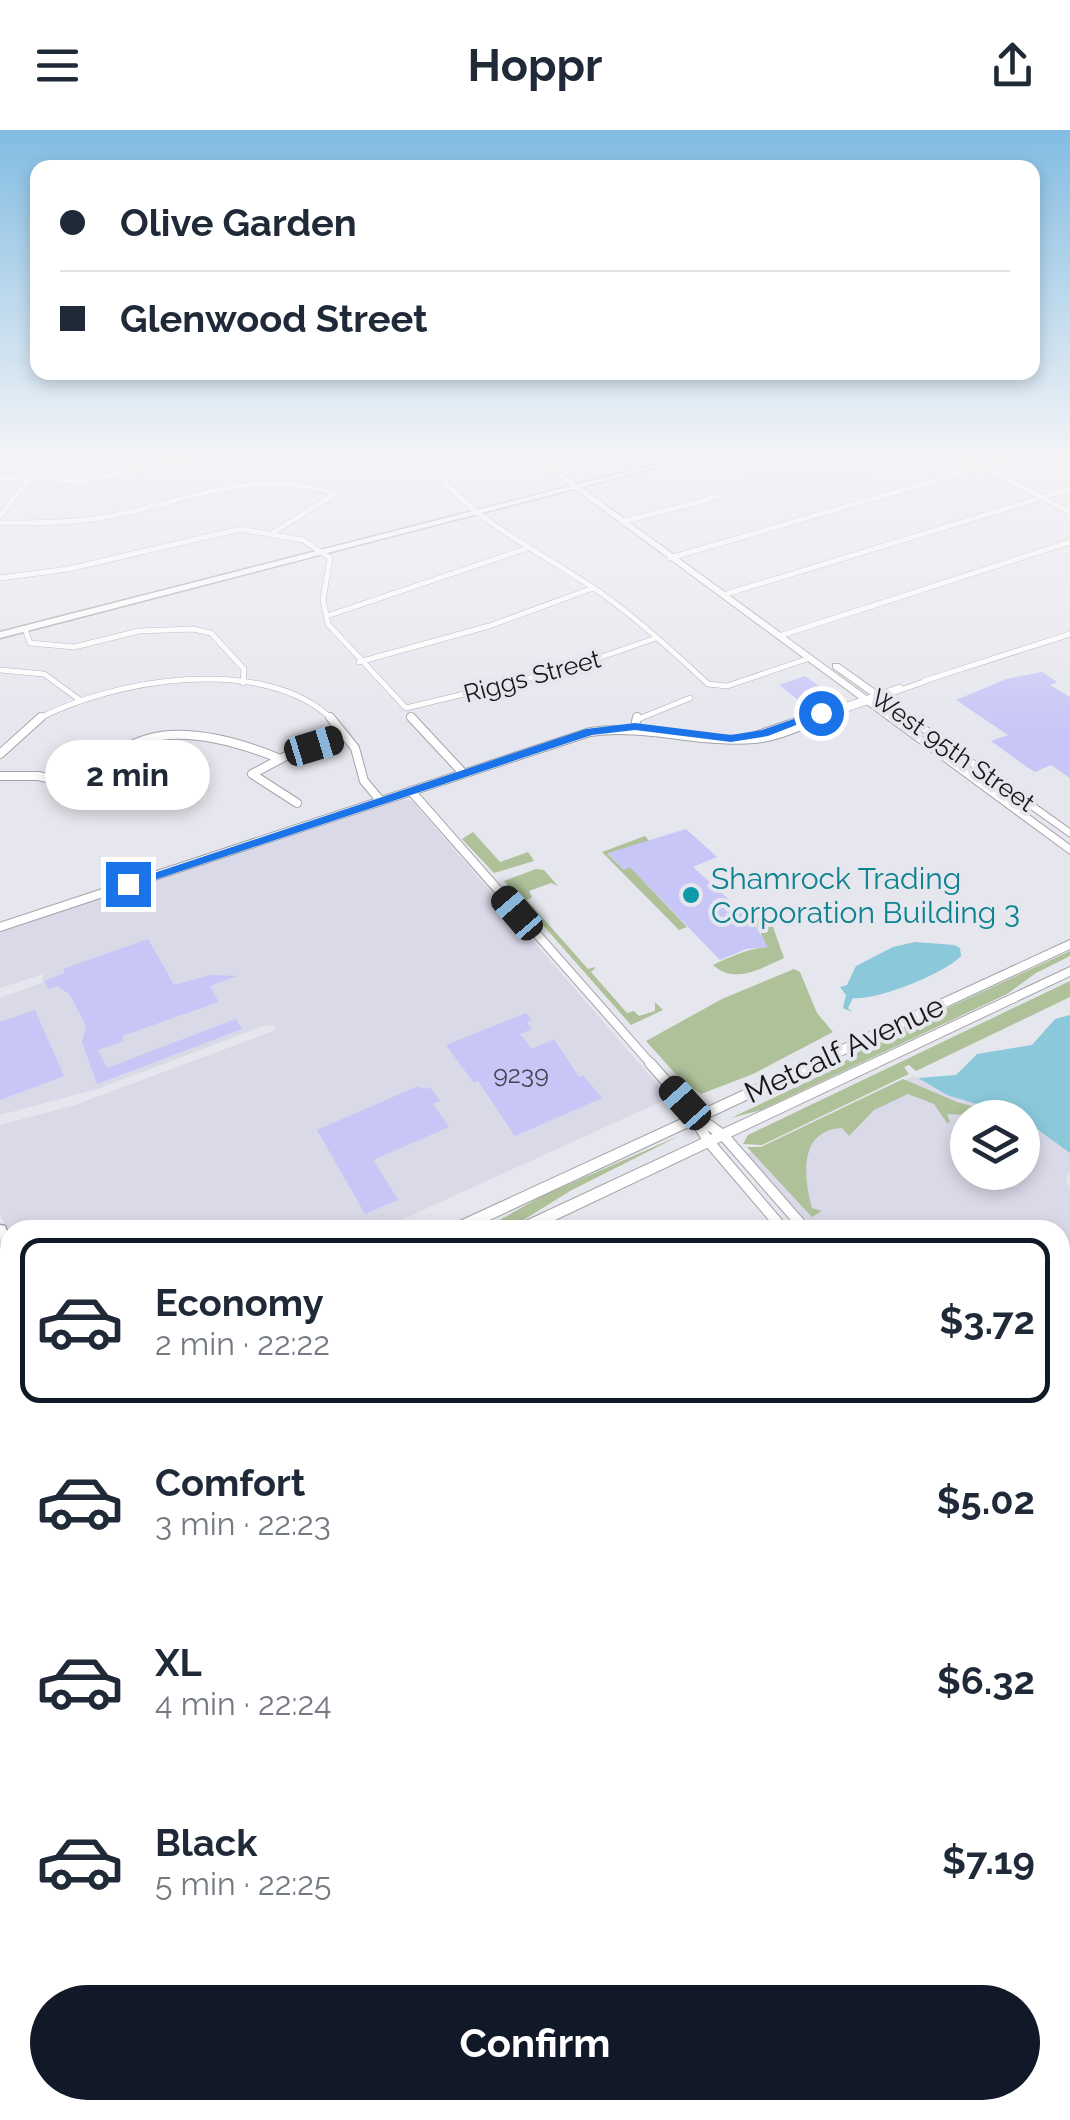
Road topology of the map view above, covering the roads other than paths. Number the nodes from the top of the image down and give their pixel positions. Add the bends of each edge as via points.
1 (154, 549) edge
2 (319, 549) edge
3 (339, 549) edge
4 (665, 549) edge
5 (700, 549) edge
6 (876, 549) edge
7 (1049, 549) edge
8 (525, 550) joint
9 (327, 552) junction
10 (675, 556) junction
11 (0, 578) edge
12 (594, 588) junction
13 (728, 594) junction
14 (328, 616) junction
15 (24, 629) junction
16 (1070, 634) edge
17 (784, 635) junction
18 (0, 636) edge
19 (656, 638) junction
20 (810, 658) junction
21 (360, 662) junction
22 (0, 670) edge
23 (243, 683) junction
24 (690, 698) dead end
25 (873, 699) junction
26 (80, 700) junction
27 (411, 717) dead end
28 (635, 726) junction
29 (346, 736) junction
30 (731, 738) joint
31 (0, 754) edge
32 (280, 759) junction
33 (464, 773) junction
34 (0, 776) edge
35 (977, 782) junction
36 (410, 791) junction
37 (380, 800) junction
38 (297, 803) dead end
39 (1044, 814) junction
40 (1070, 834) edge
41 (1070, 850) edge
42 (0, 927) edge
43 (1070, 944) edge
44 (1070, 971) edge
45 (697, 1117) junction
46 (716, 1138) junction
47 (476, 1220) edge
48 (541, 1220) edge
49 (777, 1220) edge
50 (796, 1220) edge

1 - 11 street
2 - 9 street
3 - 9 street
4 - 10 main road, West 95th Street
5 - 10 street
6 - 13 street
7 - 17 street
8 - 12 street
8 - 14 street
9 - 14 street
9 - 15 street
10 - 13 main road, West 95th Street
12 - 19 street
12 - 21 street
13 - 17 main road, West 95th Street
14 - 21 street via 334,634
15 - 18 street
15 - 23 street via 30,643 56,648 172,627 211,632 244,669
16 - 25 street
17 - 20 main road, West 95th Street
17 - 25 main road, West 95th Street
19 - 20 street via 716,687
19 - 21 street, Riggs Street via 572,668 406,708
20 - 25 main road, West 95th Street
22 - 26 street via 49,675
23 - 26 street via 158,683
23 - 29 street via 305,698
24 - 28 street via 637,717
25 - 30 street via 769,738
25 - 35 main road, West 95th Street
25 - 39 main road, West 95th Street
26 - 31 street via 36,720
27 - 33 street
28 - 30 street
28 - 33 street via 590,732
29 - 32 street
29 - 37 street via 363,783
32 - 34 street via 260,750 162,736 71,783
32 - 38 street via 252,774
33 - 36 street
35 - 39 main road
35 - 41 main road, West 95th Street
36 - 37 street
36 - 45 street
37 - 42 street
39 - 40 main road, West 95th Street
43 - 45 main road, Metcalf Avenue
44 - 46 main road, Metcalf Avenue
45 - 46 street
45 - 47 main road, Metcalf Avenue
46 - 48 main road, Metcalf Avenue
46 - 49 street
46 - 50 street

